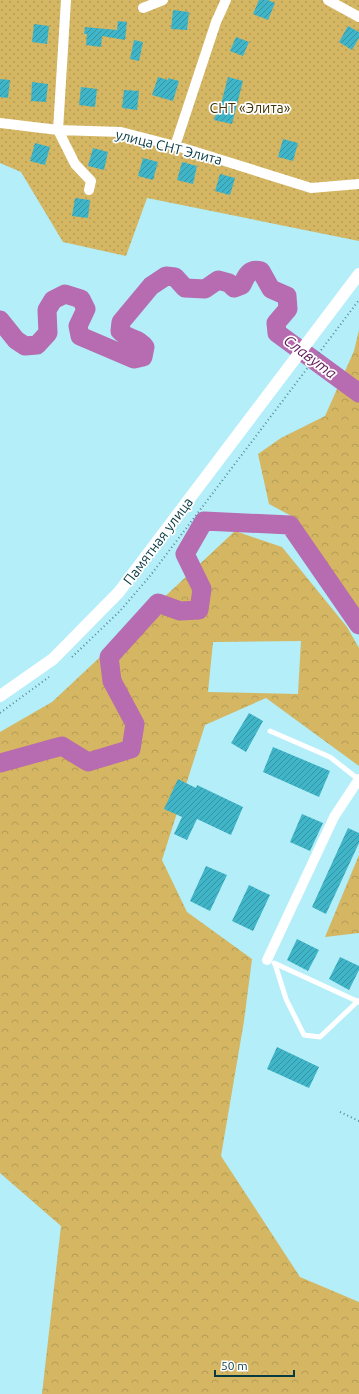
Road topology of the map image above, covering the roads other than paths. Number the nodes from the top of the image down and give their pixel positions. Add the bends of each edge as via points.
1 (66, 0) edge
2 (163, 0) edge
3 (226, 0) edge
4 (328, 0) edge
5 (143, 8) dead end
6 (359, 17) edge
7 (0, 123) edge
8 (58, 130) junction
9 (175, 146) junction
10 (359, 184) edge
11 (89, 190) dead end
12 (359, 274) edge
13 (0, 696) edge
14 (270, 731) dead end
15 (359, 779) edge
16 (271, 962) junction
17 (359, 1002) edge

1 - 8 street
2 - 5 street
3 - 9 street via 216,22
4 - 6 street
7 - 8 street, улица СНТ Элита
8 - 9 street, улица СНТ Элита via 121,132
8 - 11 street via 75,164 91,181
9 - 10 street, улица СНТ Элита via 311,188
12 - 13 street, Памятная улица via 119,592 53,659
14 - 15 lane via 330,757
15 - 16 street via 334,817
16 - 17 lane
16 - 17 lane via 304,1035 320,1037

